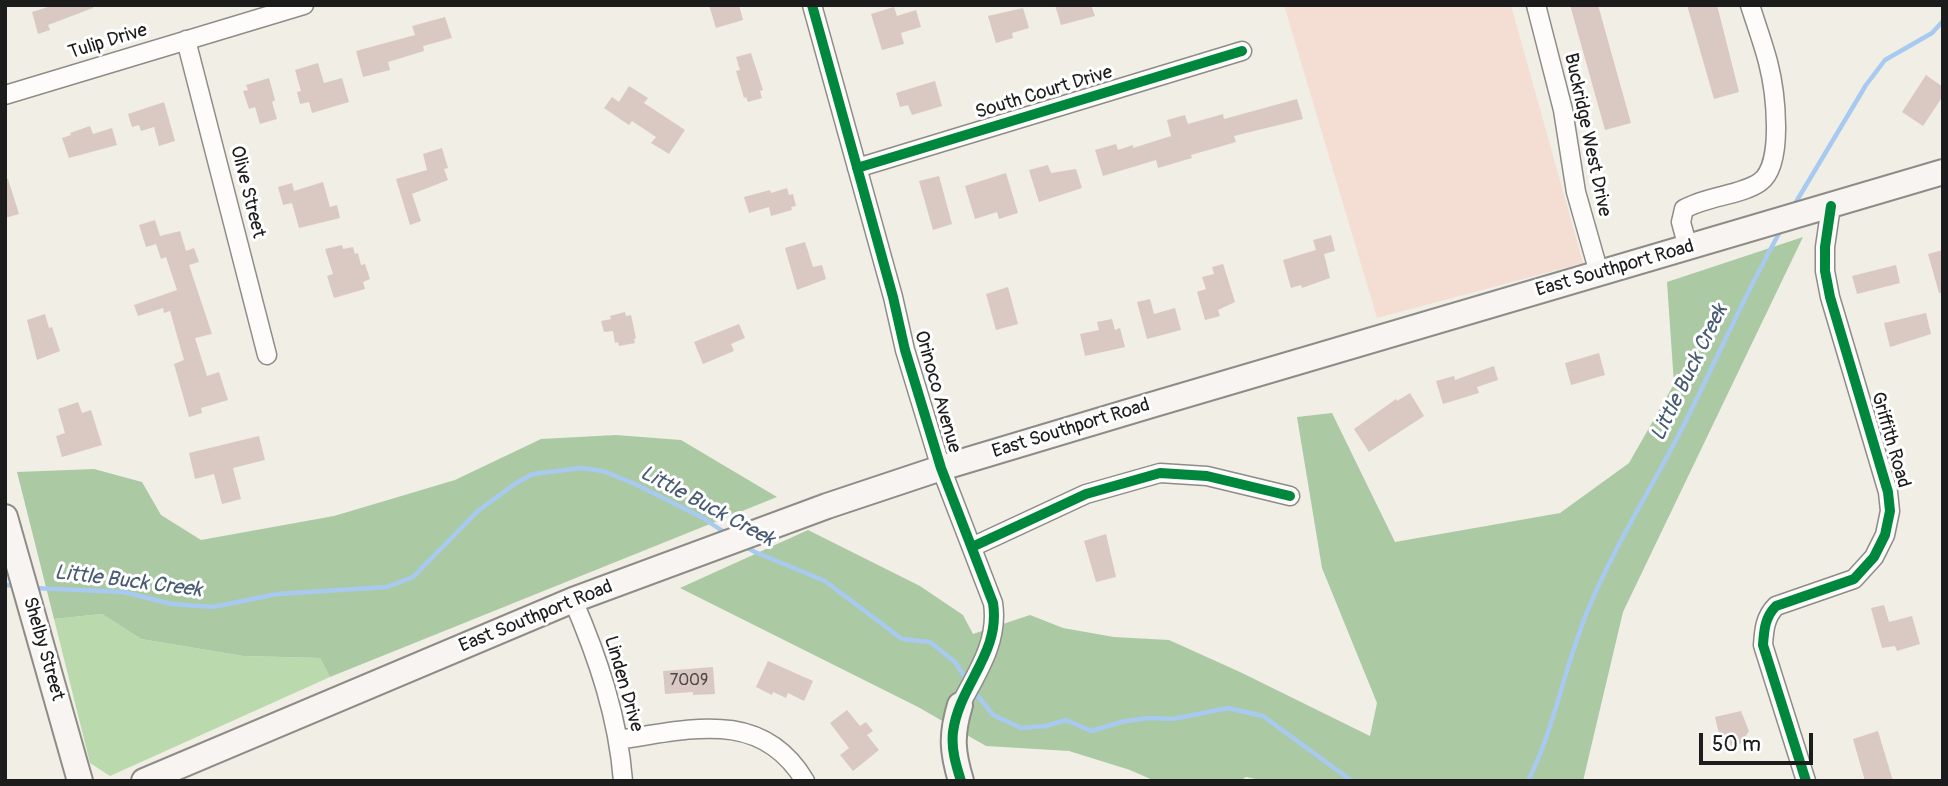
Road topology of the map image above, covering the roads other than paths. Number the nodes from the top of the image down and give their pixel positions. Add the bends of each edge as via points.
1 (304, 5) edge
2 (812, 5) edge
3 (1536, 5) edge
4 (1750, 5) edge
5 (186, 40) junction
6 (1241, 51) dead end
7 (5, 95) edge
8 (857, 168) junction
9 (1943, 172) edge
10 (1829, 207) junction
11 (1688, 248) junction
12 (1599, 273) junction
13 (267, 355) dead end
14 (941, 468) junction
15 (1290, 496) dead end
16 (5, 517) edge
17 (972, 547) junction
18 (573, 600) junction
19 (960, 705) joint
20 (618, 740) junction
21 (80, 781) edge
22 (144, 781) edge
23 (623, 781) edge
24 (805, 781) edge
25 (961, 781) edge
26 (1806, 781) edge

1 - 5 street, Tulip Drive
2 - 8 street, Orinoco Avenue
3 - 12 street, Buckridge West Drive via 1563,110 1576,192
4 - 11 street via 1769,64 1776,124 1773,163 1755,185 1684,209 1681,222
5 - 7 street, Tulip Drive
5 - 13 street, Olive Street
6 - 8 street, South Court Drive
8 - 14 street, Orinoco Avenue
9 - 10 main road, East Southport Road
10 - 11 main road, East Southport Road
10 - 26 street, Griffith Road via 1825,271 1890,511 1874,557 1854,579 1776,606 1769,613 1763,645
11 - 12 main road, East Southport Road
12 - 14 main road, East Southport Road
14 - 17 street, Orinoco Avenue
14 - 18 main road, East Southport Road
15 - 17 street via 1207,476 1160,473 1086,494
16 - 21 main road, Shelby Street
17 - 19 street, Orinoco Avenue via 994,608 994,626 988,650
18 - 20 street, Linden Drive via 601,670
18 - 22 main road, East Southport Road
19 - 25 main road, Orinoco Avenue via 953,734
20 - 23 street, Linden Drive
20 - 24 street via 727,728 778,750

